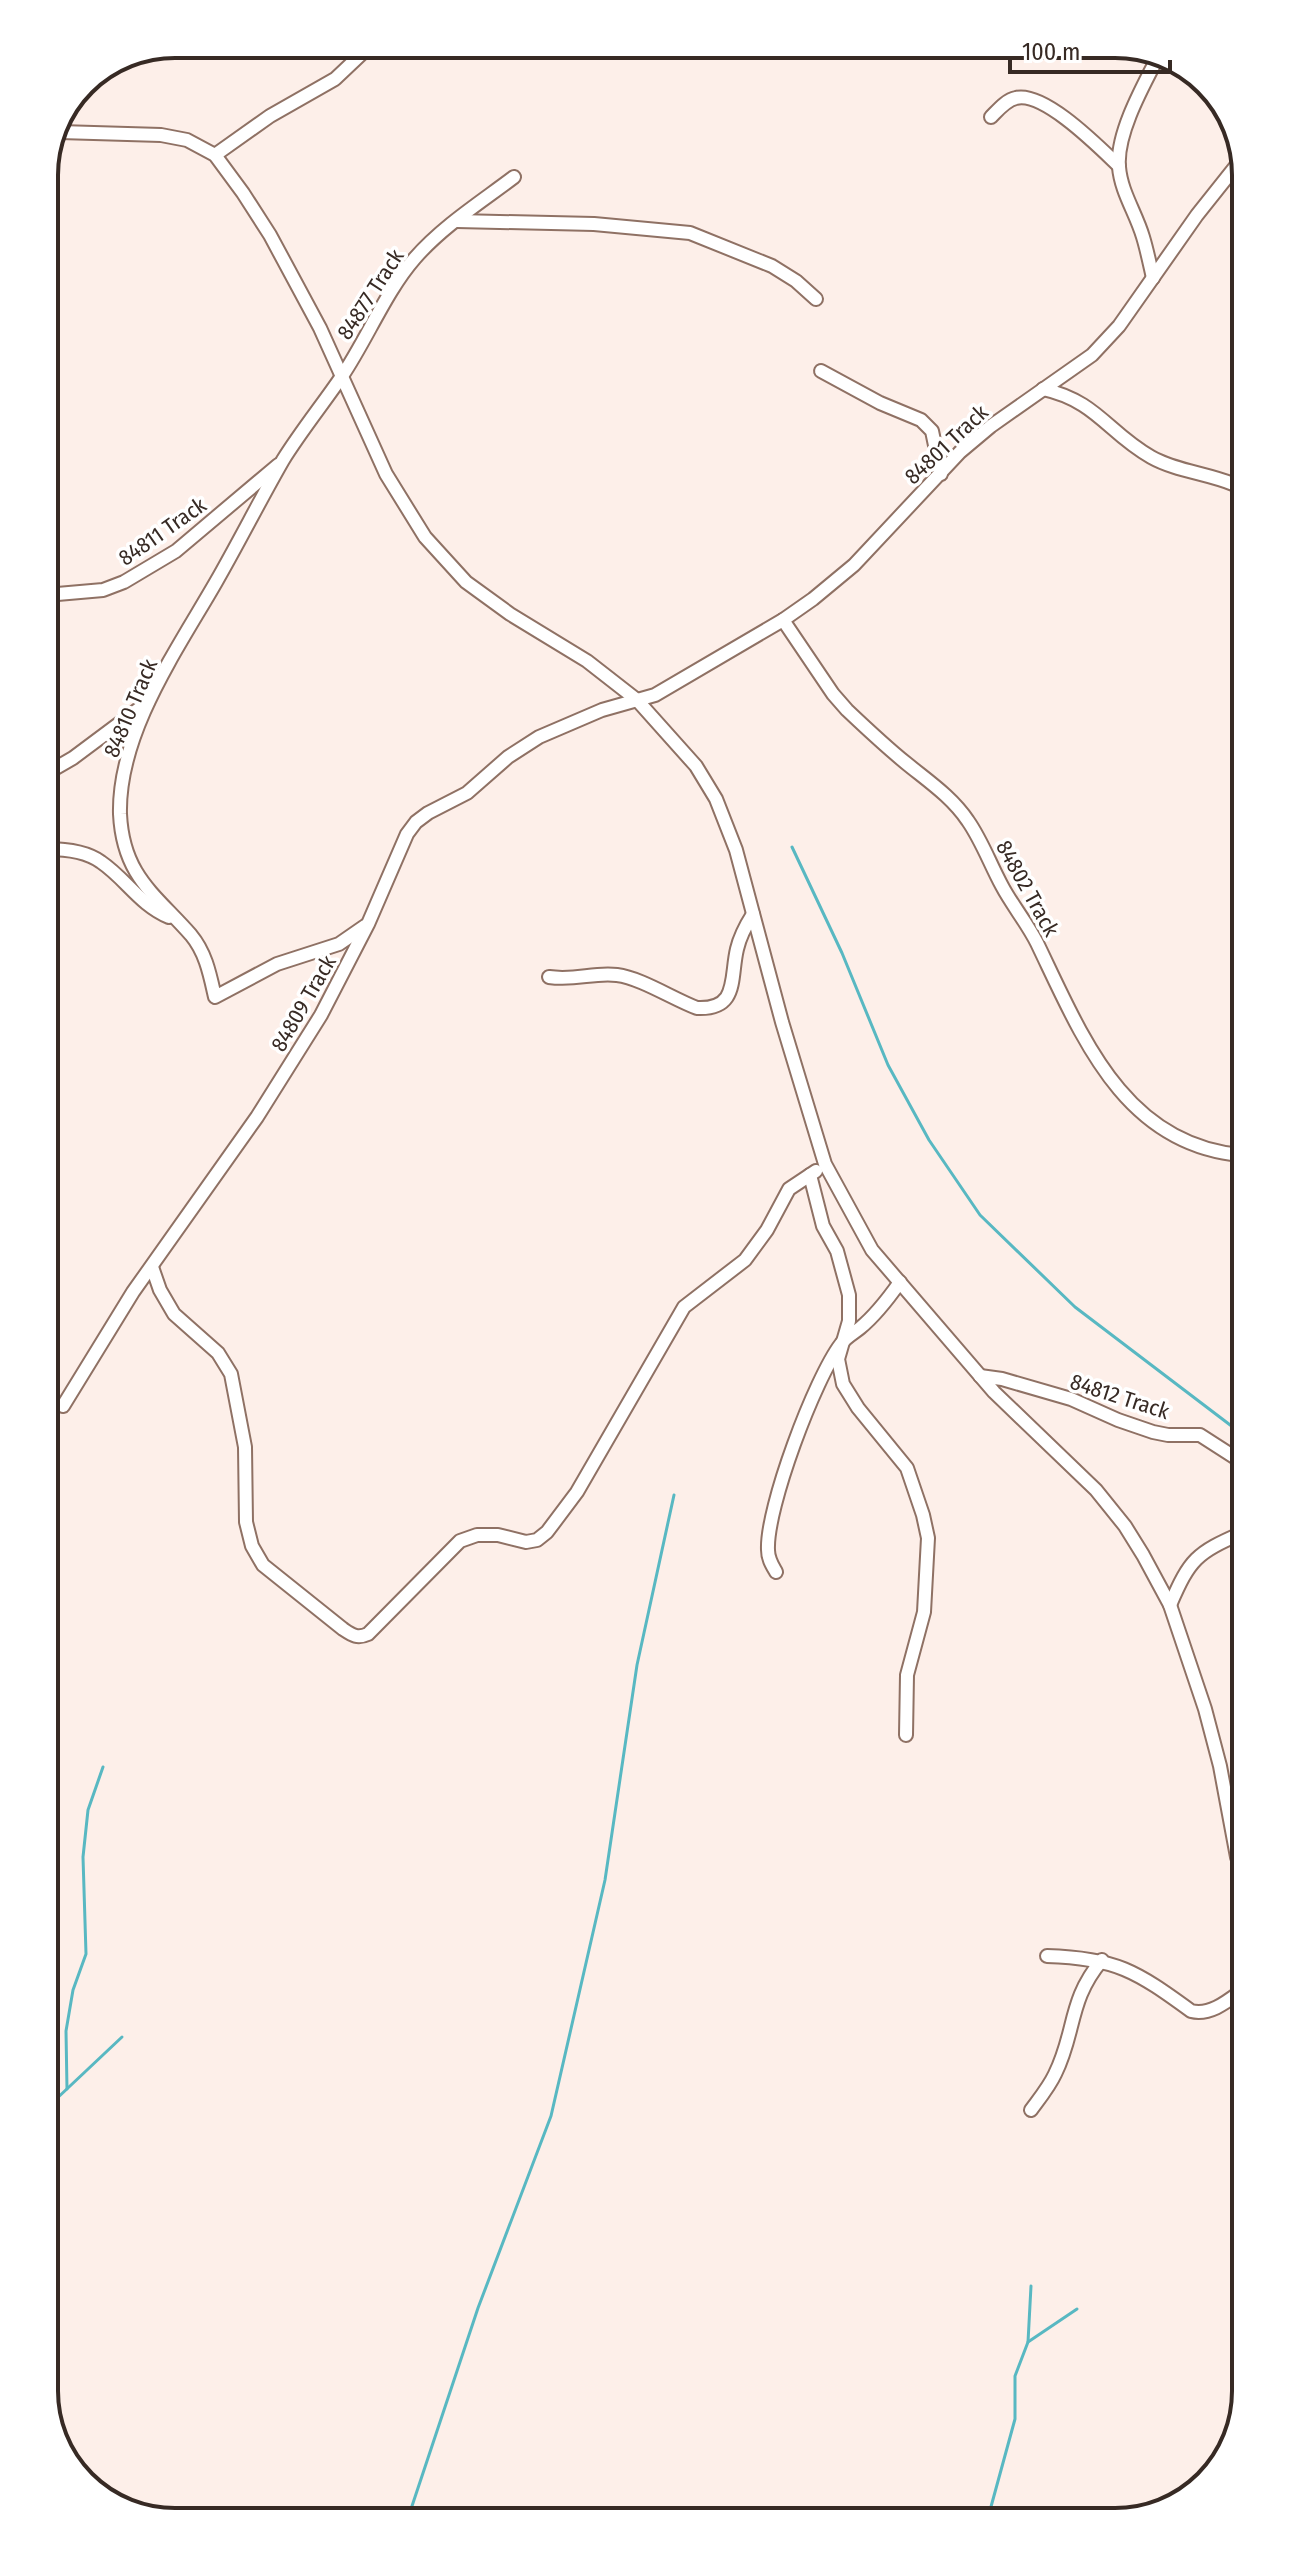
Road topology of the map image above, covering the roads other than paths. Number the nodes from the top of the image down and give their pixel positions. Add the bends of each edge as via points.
1 (357, 58) edge
2 (1154, 65) edge
3 (991, 117) dead end
4 (66, 132) edge
5 (215, 155) junction
6 (1119, 166) junction
7 (1232, 171) edge
8 (514, 177) dead end
9 (457, 221) junction
10 (1153, 278) junction
11 (816, 299) dead end
12 (821, 371) dead end
13 (341, 377) junction
14 (1043, 389) junction
15 (284, 460) junction
16 (941, 474) junction
17 (1232, 484) edge
18 (58, 594) edge
19 (783, 620) junction
20 (150, 700) junction
21 (637, 700) junction
22 (58, 768) edge
23 (58, 850) edge
24 (753, 914) junction
25 (172, 918) junction
26 (368, 924) junction
27 (549, 977) dead end
28 (1232, 1153) edge
29 (825, 1164) junction
30 (810, 1175) junction
31 (152, 1267) junction
32 (900, 1282) junction
33 (843, 1342) junction
34 (980, 1376) junction
35 (63, 1406) dead end
36 (1232, 1456) edge
37 (1232, 1538) edge
38 (776, 1572) dead end
39 (1170, 1605) junction
40 (906, 1735) dead end
41 (1232, 1809) edge
42 (1047, 1956) dead end
43 (1102, 1960) junction
44 (1232, 1997) edge
45 (1031, 2110) dead end

1 - 5 street via 335,79
2 - 6 street via 1127,127
3 - 6 street via 1007,101 1035,100
4 - 5 street via 161,135 187,140
5 - 13 street via 270,235
6 - 10 street
7 - 10 street, 84801 Track
8 - 9 street, 84877 Track
9 - 11 street via 594,224 690,233 772,266
9 - 13 street, 84877 Track via 416,257
10 - 14 street, 84801 Track via 1092,355
12 - 16 street via 921,420 932,431
13 - 15 street, 84810 Track
13 - 21 street via 386,474 425,537 466,582
14 - 16 street, 84801 Track via 991,426
14 - 17 street via 1081,402 1152,458
15 - 18 street, 84811 Track via 176,551 124,582 103,590
15 - 20 street, 84810 Track
16 - 19 street, 84801 Track via 854,565
19 - 21 street, 84801 Track via 655,695
19 - 28 street, 84802 Track via 847,710 953,802 968,822 1099,1064 1161,1127 1197,1147
20 - 22 street
20 - 25 street, 84810 Track via 128,753 120,815 125,847 141,882
21 - 24 street via 696,766 716,799
21 - 26 street, 84809 Track via 539,737 467,793 416,822
23 - 25 street via 100,860 154,910
24 - 27 street via 742,933 728,997 709,1009 619,975
24 - 29 street
25 - 26 street, 84810 Track via 192,936 204,957 215,997 277,964 339,944
26 - 31 street, 84809 Track via 285,1075
29 - 30 street
29 - 32 street via 872,1250
30 - 31 street via 789,1189 745,1260 684,1307 577,1492 547,1532 526,1542 487,1535 460,1541 361,1637 343,1629 263,1565 252,1546 246,1522 245,1447 231,1374 218,1353 174,1314
30 - 33 street via 849,1295
31 - 35 street, 84809 Track
32 - 33 street
32 - 34 street
33 - 38 street via 810,1402 782,1481 768,1537
33 - 40 street via 838,1359 843,1384 907,1468 928,1538 922,1625 907,1675
34 - 36 street, 84812 Track via 1071,1399 1153,1432 1200,1435
34 - 39 street via 1096,1490 1125,1526
37 - 39 street via 1198,1555
39 - 41 street
42 - 43 street
43 - 44 street via 1132,1970 1191,2011 1201,2013
43 - 45 street via 1079,1993 1055,2076

